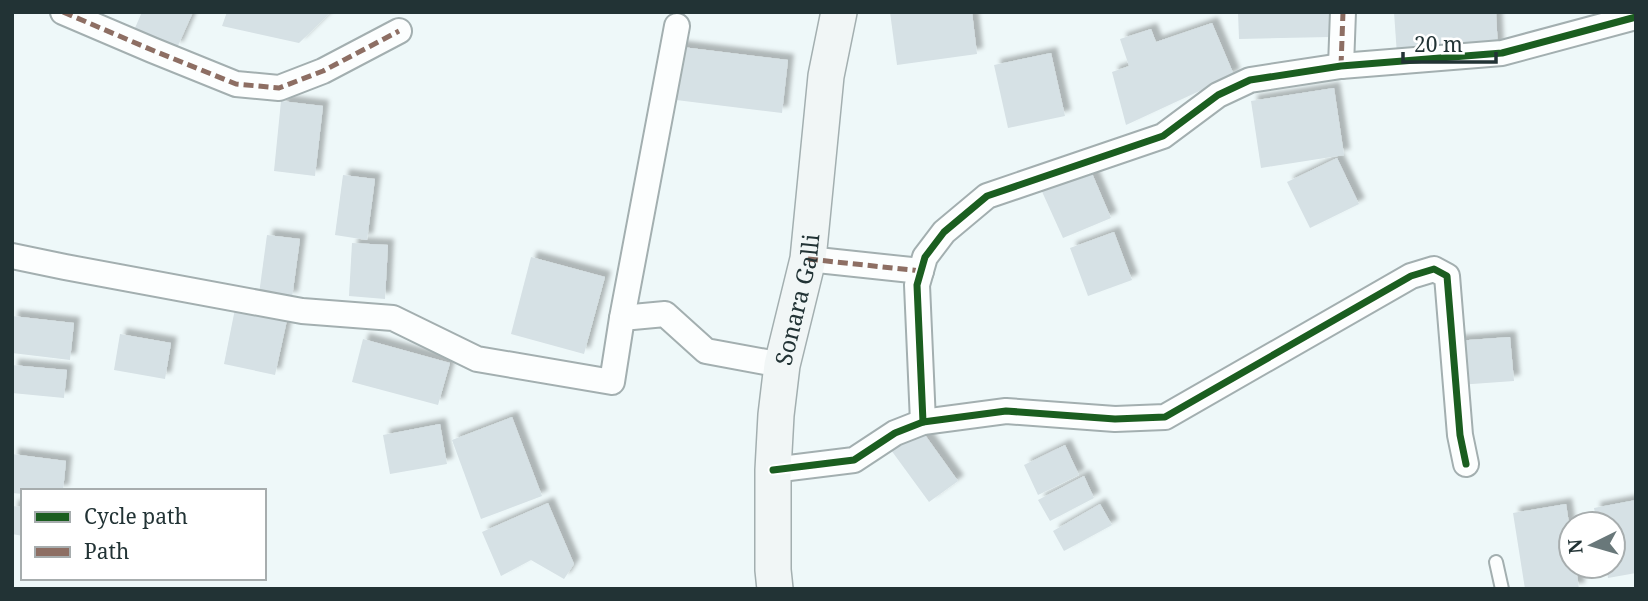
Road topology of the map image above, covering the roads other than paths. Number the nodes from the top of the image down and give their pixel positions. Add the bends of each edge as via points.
1 (63, 12) edge
2 (839, 12) edge
3 (1343, 12) edge
4 (1636, 18) edge
5 (677, 26) dead end
6 (399, 31) dead end
7 (1341, 66) junction
8 (12, 256) edge
9 (808, 259) junction
10 (921, 271) junction
11 (622, 318) junction
12 (782, 365) junction
13 (923, 422) junction
14 (1466, 464) dead end
15 (773, 470) junction
16 (1496, 562) dead end
17 (775, 589) edge
18 (1502, 589) edge

1 - 6 street via 236,84 279,88 323,71
2 - 9 street, Sonara Galli via 826,76
3 - 7 street
4 - 7 street via 1502,53
5 - 11 street
7 - 10 street via 1250,80 1218,95 1163,136 987,197 944,232 925,257
8 - 11 street via 302,311 393,318 477,359 612,382
9 - 10 street
9 - 12 street, Sonara Galli
10 - 13 street via 917,285
11 - 12 street via 665,314 706,351
12 - 15 street, Sonara Galli
13 - 14 street via 1006,411 1115,419 1165,417 1411,276 1434,269 1447,276
13 - 15 street via 895,433 854,460
15 - 17 street, Sonara Galli
16 - 18 lane

